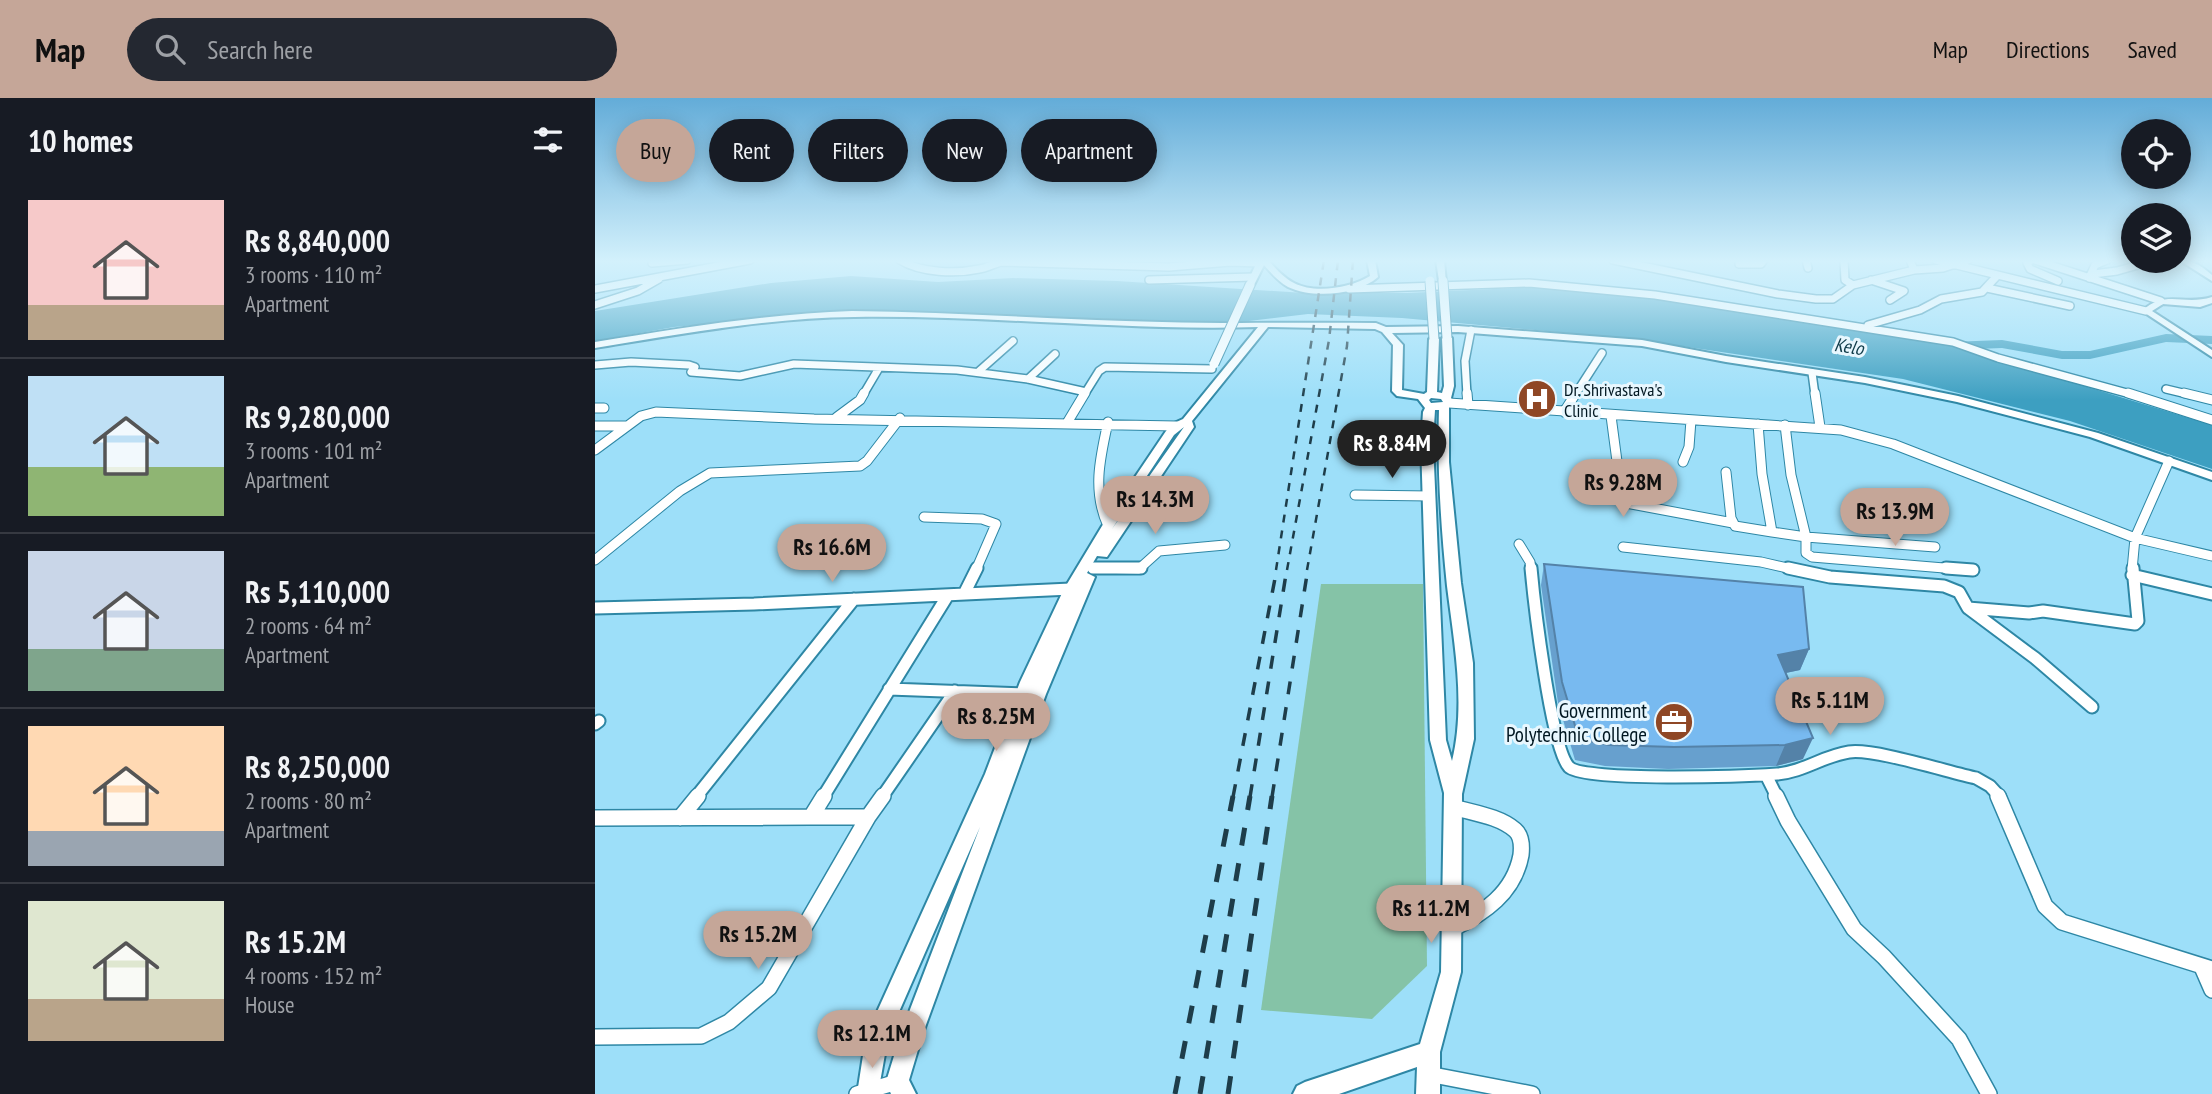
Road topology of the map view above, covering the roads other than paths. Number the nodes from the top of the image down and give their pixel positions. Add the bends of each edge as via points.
1 (1240, 306) edge
2 (1432, 306) edge
3 (1445, 306) edge
4 (1733, 306) edge
5 (1927, 306) edge
6 (2128, 306) edge
7 (2141, 306) edge
8 (2151, 306) edge
9 (2144, 310) junction
10 (1865, 326) junction
11 (1263, 327) junction
12 (1385, 330) junction
13 (1471, 330) junction
14 (1013, 341) dead end
15 (595, 346) edge
16 (1602, 353) dead end
17 (1055, 354) dead end
18 (2212, 354) edge
19 (595, 365) edge
20 (1213, 366) junction
21 (879, 368) junction
22 (978, 372) junction
23 (1812, 373) junction
24 (1028, 379) junction
25 (1220, 381) junction
26 (2166, 389) dead end
27 (1086, 392) junction
28 (2212, 400) edge
29 (1436, 401) junction
30 (1468, 405) junction
31 (1564, 412) junction
32 (1611, 416) junction
33 (837, 418) junction
34 (900, 418) junction
35 (1691, 420) junction
36 (2212, 420) edge
37 (1067, 422) junction
38 (1108, 422) junction
39 (1182, 423) junction
40 (1758, 424) junction
41 (1785, 425) junction
42 (595, 426) edge
43 (627, 426) junction
44 (1820, 427) junction
45 (596, 449) edge
46 (2169, 461) junction
47 (1683, 462) dead end
48 (1726, 472) dead end
49 (2212, 476) edge
50 (1355, 495) dead end
51 (1430, 496) junction
52 (924, 517) dead end
53 (1733, 523) junction
54 (1108, 526) junction
55 (1772, 532) junction
56 (1806, 537) junction
57 (2135, 538) junction
58 (1519, 544) dead end
59 (1225, 545) dead end
60 (1623, 547) dead end
61 (1935, 547) dead end
62 (2212, 556) edge
63 (595, 560) edge
64 (1093, 568) junction
65 (1973, 570) dead end
66 (2133, 575) junction
67 (1071, 589) junction
68 (964, 594) junction
69 (2212, 594) edge
70 (948, 595) junction
71 (854, 599) junction
72 (595, 608) edge
73 (1968, 608) junction
74 (889, 689) junction
75 (955, 691) junction
76 (1024, 694) junction
77 (2092, 708) dead end
78 (1766, 775) junction
79 (1453, 800) junction
80 (811, 817) junction
81 (868, 817) junction
82 (595, 818) edge
83 (680, 818) junction
84 (1452, 929) junction
85 (2207, 968) edge
86 (2212, 990) edge
87 (595, 1037) edge
88 (1428, 1073) edge
89 (901, 1088) edge
90 (864, 1093) edge
91 (1305, 1094) edge
92 (1532, 1094) edge
93 (1989, 1094) edge

1 - 20 street, bridge
2 - 29 street, bridge
3 - 29 street, bridge via 1449,386
4 - 10 street
5 - 10 street
6 - 9 street
7 - 9 street
8 - 9 street
9 - 18 street
10 - 36 street via 1953,342
11 - 12 street via 1361,324
11 - 15 street via 1155,331 852,318 721,327
11 - 25 street
12 - 13 street
12 - 29 street via 1389,351 1385,391 1398,401
13 - 23 street via 1642,343
13 - 30 street via 1465,361
14 - 22 street
16 - 31 street
17 - 24 street
19 - 21 street via 694,366 691,372 737,377 794,364
20 - 25 street
20 - 27 street via 1108,366 1099,371
21 - 22 street
21 - 33 street via 860,400
22 - 24 street
23 - 44 street
23 - 46 street via 1958,399 2094,435
24 - 27 street
25 - 39 street
26 - 28 street
27 - 37 street
29 - 30 street
29 - 51 street via 1427,412
29 - 79 street via 1467,701 1466,740
30 - 31 street
31 - 32 street
32 - 35 street
32 - 53 street via 1626,503
33 - 34 street
33 - 43 street via 656,412
34 - 37 street
34 - 63 street via 860,466 728,471 698,478
35 - 40 street
35 - 47 street
37 - 38 street
38 - 39 street
38 - 54 street via 1097,480 1098,502
39 - 54 street
39 - 64 street via 1189,427
40 - 41 street
40 - 55 street
41 - 44 street
41 - 56 street
42 - 43 street
43 - 45 street
44 - 57 street via 1893,444
46 - 49 street
46 - 57 street
48 - 53 street
50 - 51 street
51 - 79 street via 1438,740
52 - 68 street via 982,519 996,524
53 - 55 street
54 - 67 street
55 - 56 street
56 - 61 street
56 - 65 street via 1806,553 1812,557
57 - 62 street
57 - 66 street
58 - 78 street via 1530,562 1549,695 1562,757 1569,768 1579,773
59 - 64 street via 1159,551 1139,569
60 - 73 street via 1761,562 1830,577 1944,586 1959,592
64 - 89 street via 1038,694 917,1020
66 - 69 street
66 - 73 street via 2135,624 2043,611
67 - 68 street
67 - 76 street
68 - 70 street
70 - 71 street
70 - 74 street
71 - 72 street
71 - 83 street
73 - 77 street
74 - 75 street
74 - 80 street
75 - 76 street
75 - 81 street
76 - 90 street via 994,774 877,1036
78 - 85 street via 1807,770 1825,757 1858,751 1976,778 2001,799 2045,906 2062,922
78 - 93 street via 1788,821 1854,929 1959,1039
79 - 84 street
79 - 84 street via 1502,822 1519,834 1521,842 1514,879 1501,896 1477,917
80 - 81 street
80 - 83 street
81 - 87 street via 769,988 729,1022 701,1036
82 - 83 street
84 - 88 street via 1451,972
85 - 86 street
88 - 91 street
88 - 92 street
89 - 90 street

